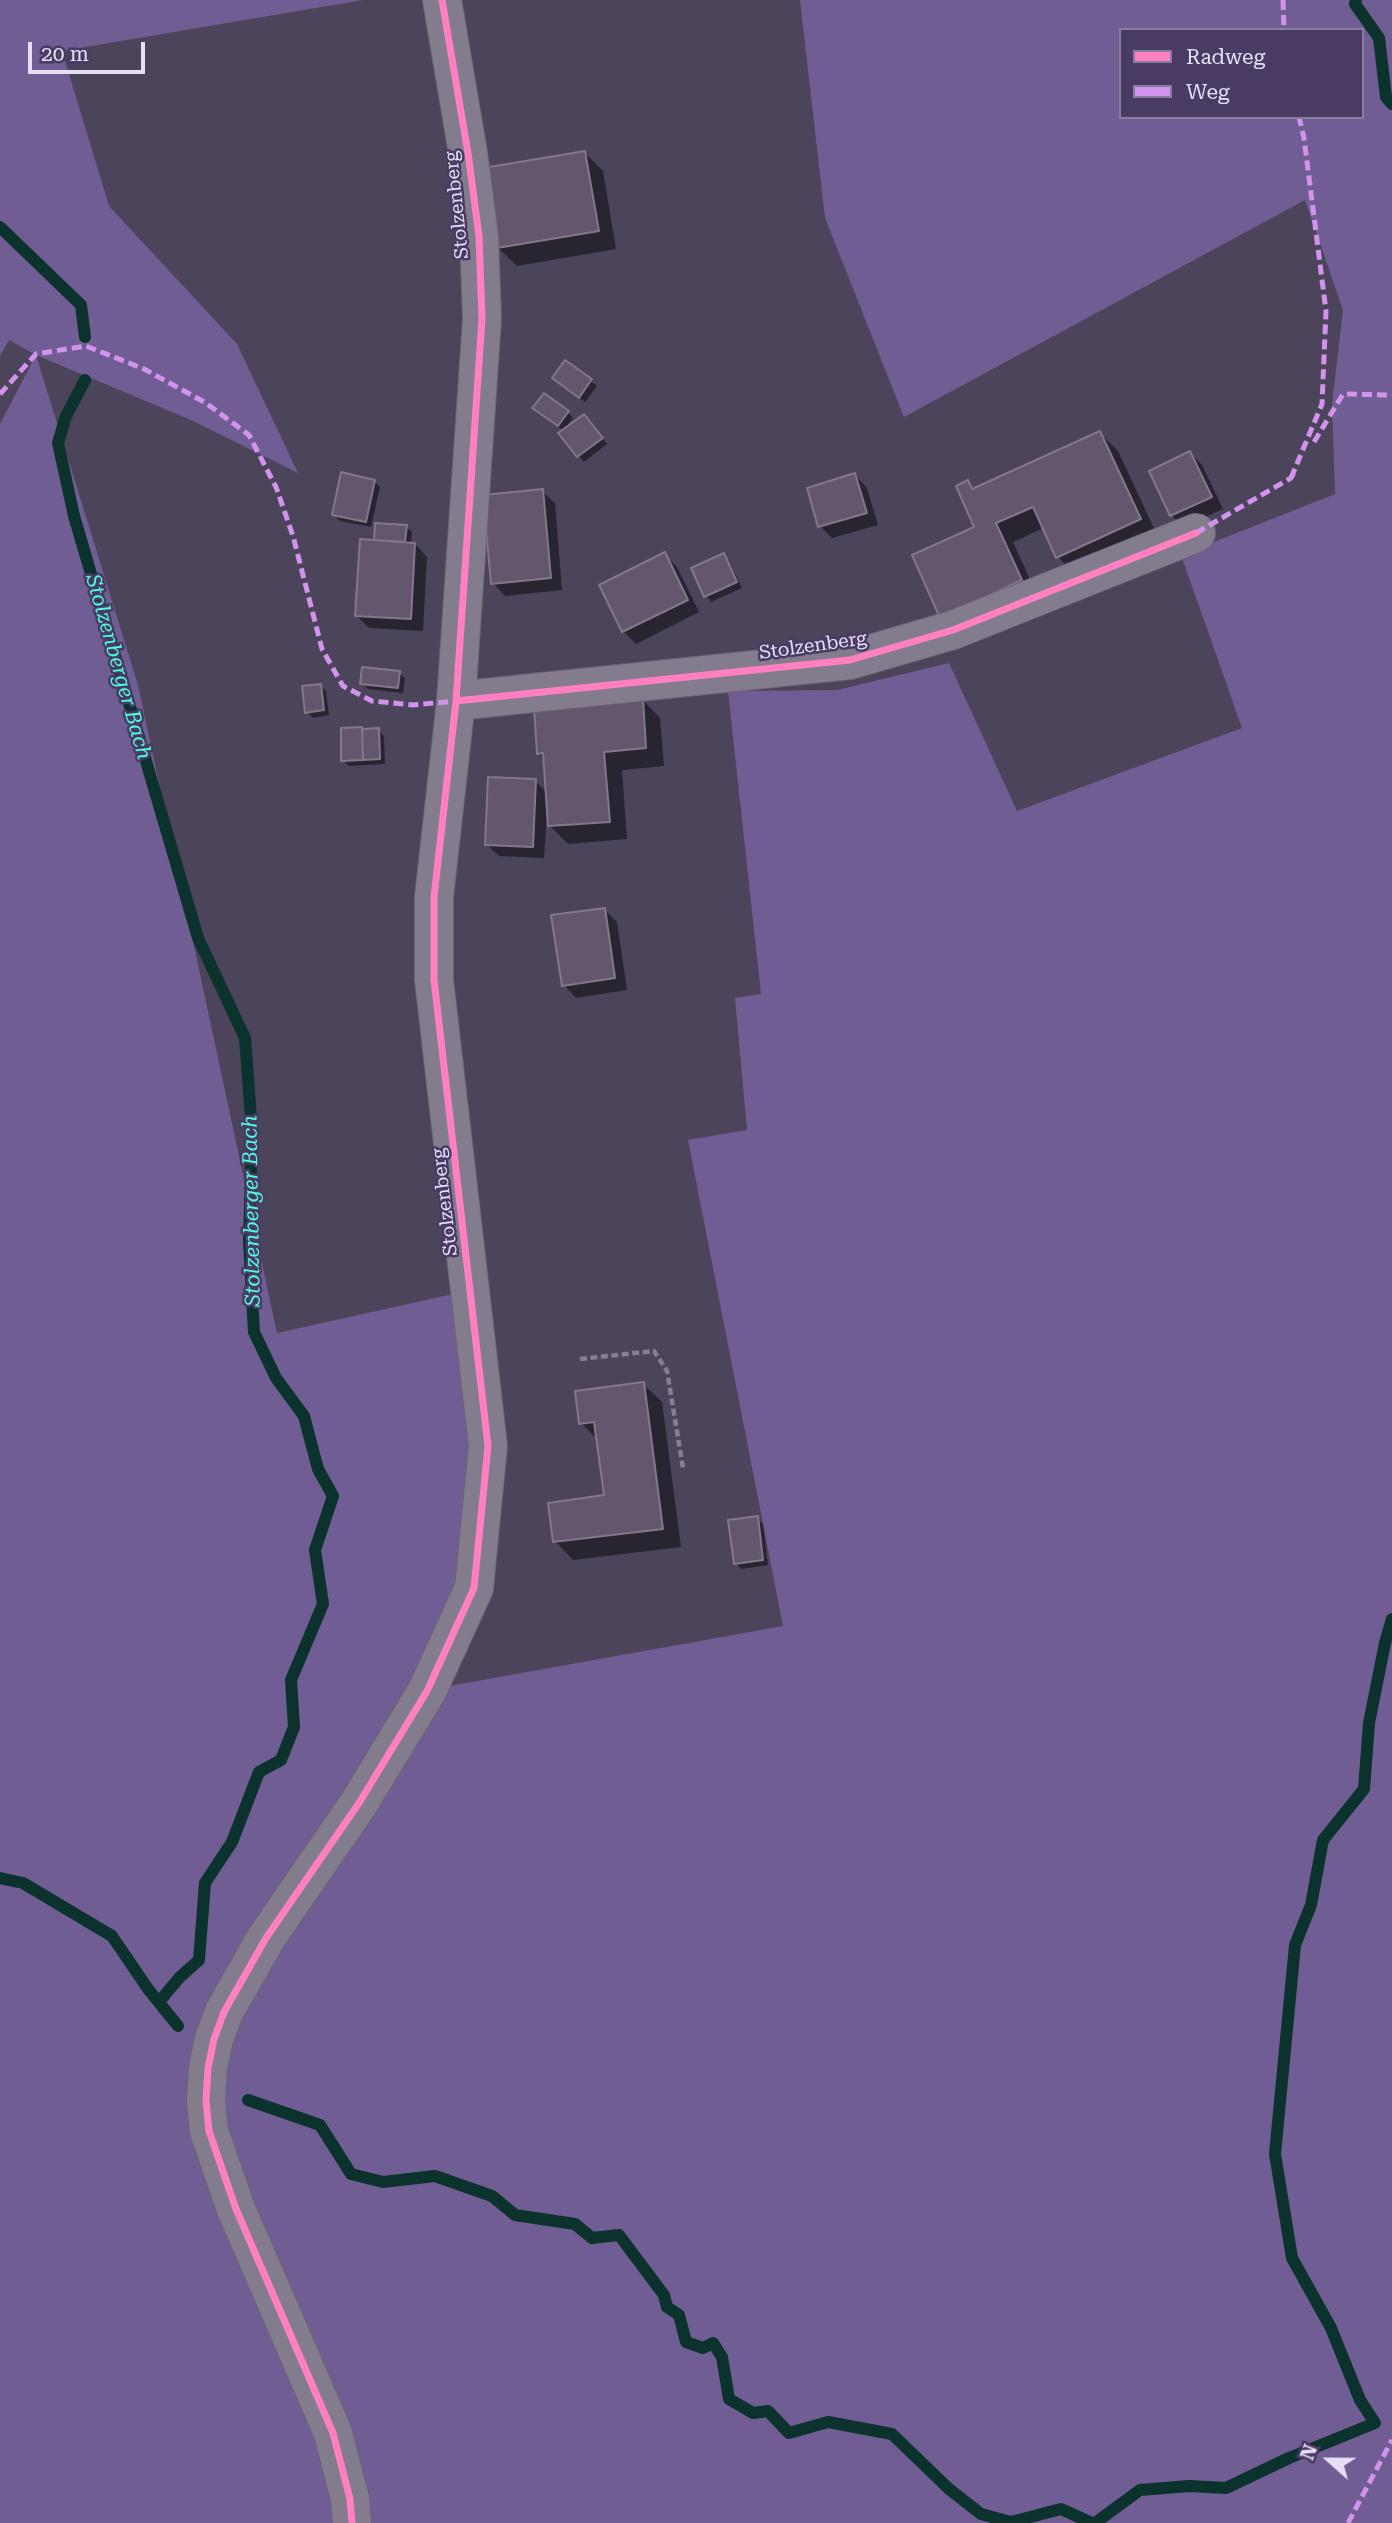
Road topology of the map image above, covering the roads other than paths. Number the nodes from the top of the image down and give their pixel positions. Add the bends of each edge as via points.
1 (442, 0) edge
2 (1196, 533) dead end
3 (456, 701) junction
4 (352, 2523) edge

1 - 3 street, Stolzenberg via 477,222 482,319
2 - 3 street, Stolzenberg via 953,630 850,660
3 - 4 street, Stolzenberg via 434,897 434,979 488,1446 474,1588 427,1690 223,2012 208,2068 206,2101 209,2131 236,2209 333,2433

